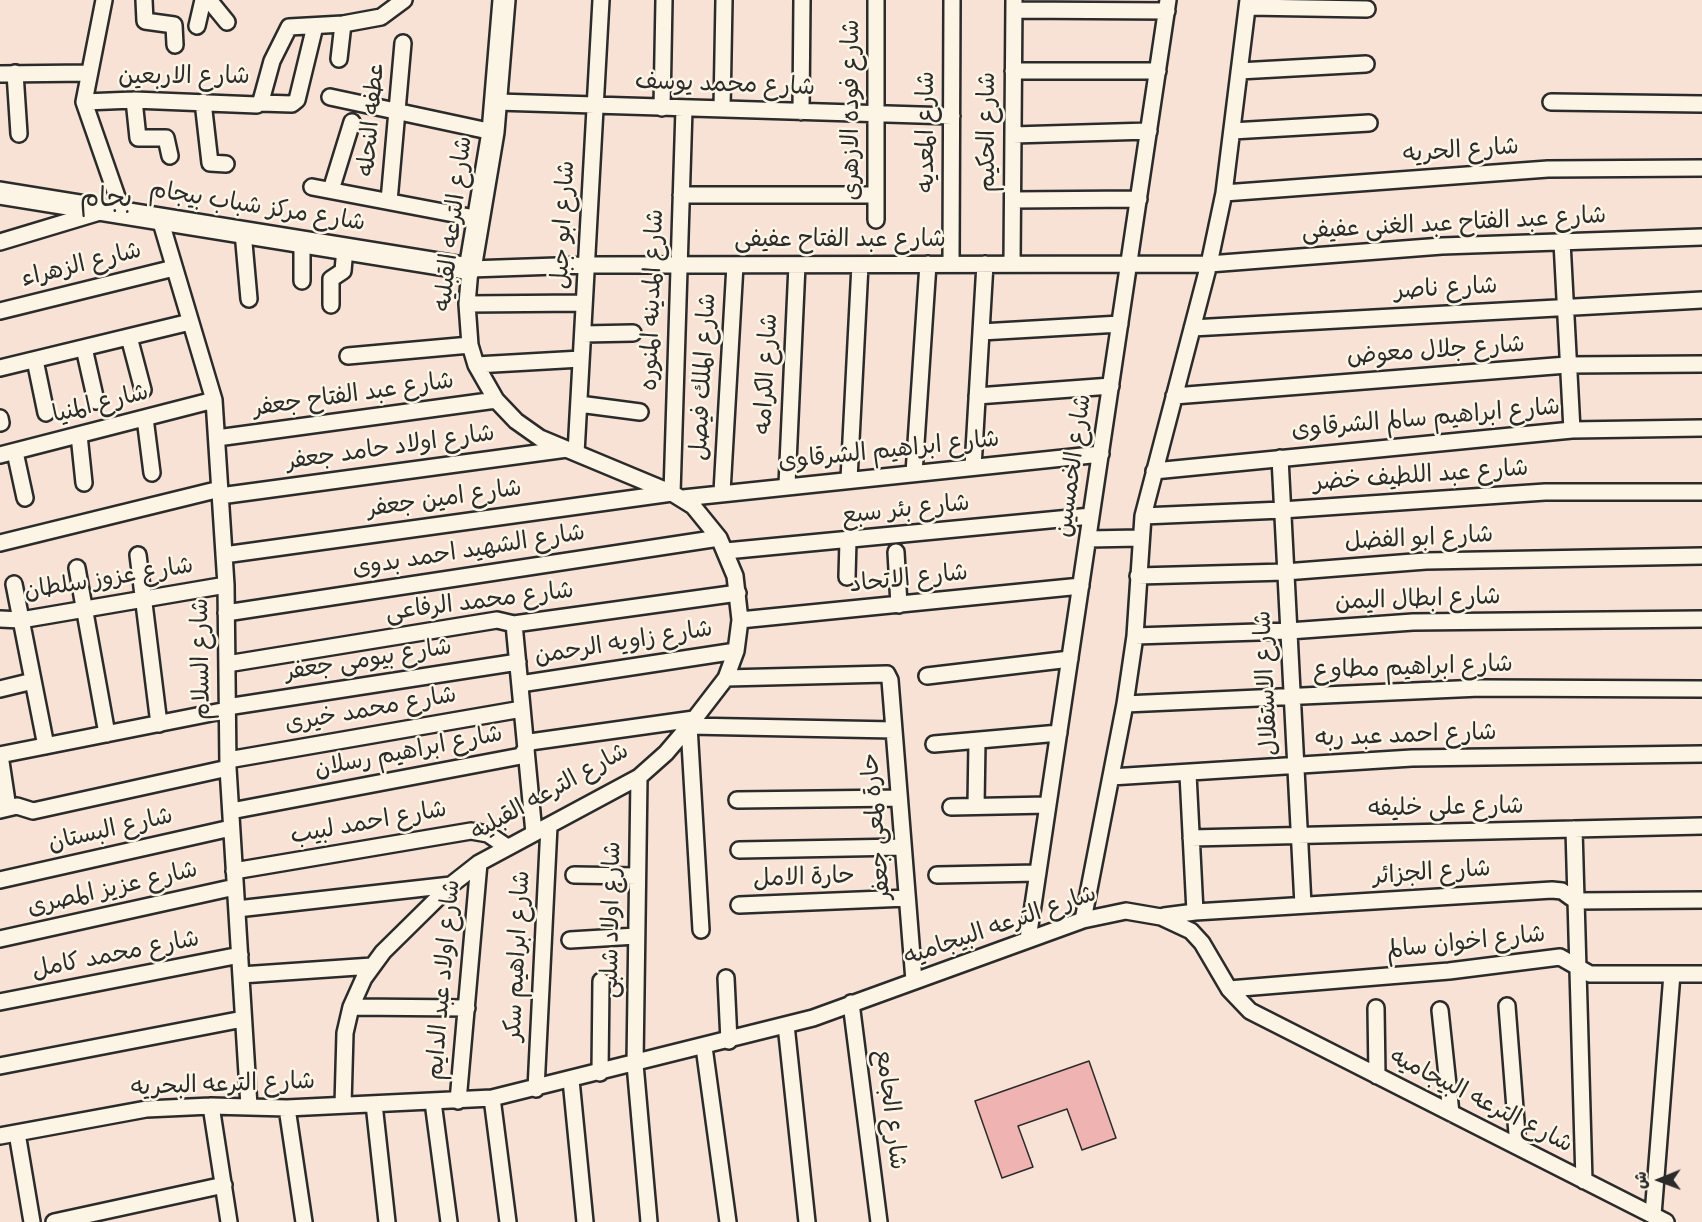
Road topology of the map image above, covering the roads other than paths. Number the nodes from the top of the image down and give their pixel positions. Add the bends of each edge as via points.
1 (104, 0) edge
2 (144, 0) edge
3 (203, 0) edge
4 (209, 0) edge
5 (404, 0) edge
6 (504, 0) edge
7 (601, 0) edge
8 (664, 0) edge
9 (724, 0) edge
10 (802, 0) edge
11 (876, 0) edge
12 (952, 0) edge
13 (1248, 4) edge
14 (1014, 5) edge
15 (1168, 6) edge
16 (1367, 9) dead end
17 (227, 22) dead end
18 (343, 24) junction
19 (197, 26) dead end
20 (315, 26) junction
21 (403, 43) dead end
22 (175, 45) dead end
23 (339, 59) dead end
24 (1366, 64) dead end
25 (1013, 71) junction
26 (1158, 71) junction
27 (1239, 71) junction
28 (89, 73) junction
29 (8, 74) edge
30 (330, 97) dead end
31 (134, 100) junction
32 (84, 102) junction
33 (203, 102) junction
34 (497, 102) junction
35 (1551, 102) dead end
36 (260, 103) junction
37 (1702, 104) edge
38 (595, 106) junction
39 (662, 108) junction
40 (684, 109) junction
41 (722, 109) junction
42 (397, 111) junction
43 (801, 112) junction
44 (876, 115) junction
45 (952, 117) junction
46 (352, 122) dead end
47 (1369, 123) dead end
48 (1149, 131) junction
49 (1232, 131) junction
50 (493, 132) junction
51 (18, 134) dead end
52 (1013, 135) junction
53 (170, 156) dead end
54 (226, 164) dead end
55 (1702, 168) edge
56 (312, 187) dead end
57 (331, 190) junction
58 (0, 193) edge
59 (1224, 193) junction
60 (681, 195) junction
61 (876, 195) junction
62 (1139, 199) junction
63 (1012, 200) junction
64 (389, 201) junction
65 (113, 213) junction
66 (160, 219) junction
67 (480, 219) junction
68 (876, 220) dead end
69 (243, 232) junction
70 (1702, 237) edge
71 (302, 241) junction
72 (0, 242) edge
73 (1562, 242) junction
74 (345, 248) junction
75 (928, 264) junction
76 (951, 264) junction
77 (985, 264) junction
78 (1012, 264) junction
79 (1129, 264) junction
80 (1209, 264) junction
81 (586, 265) junction
82 (679, 265) junction
83 (735, 265) junction
84 (797, 265) junction
85 (860, 265) junction
86 (174, 268) junction
87 (471, 269) junction
88 (302, 281) dead end
89 (249, 299) dead end
90 (1702, 300) edge
91 (584, 303) junction
92 (467, 304) junction
93 (331, 305) dead end
94 (1565, 307) junction
95 (0, 311) edge
96 (190, 322) junction
97 (1120, 324) junction
98 (1192, 328) junction
99 (981, 332) junction
100 (633, 333) dead end
101 (583, 334) junction
102 (129, 337) junction
103 (470, 345) junction
104 (84, 348) junction
105 (348, 356) dead end
106 (581, 359) junction
107 (34, 360) junction
108 (1702, 364) edge
109 (476, 365) junction
110 (1567, 365) junction
111 (0, 368) edge
112 (1111, 386) junction
113 (143, 390) dead end
114 (977, 396) junction
115 (1174, 396) junction
116 (214, 400) junction
117 (496, 400) junction
118 (96, 401) dead end
119 (579, 404) junction
120 (640, 412) dead end
121 (46, 413) dead end
122 (145, 418) junction
123 (1702, 428) edge
124 (1572, 430) junction
125 (79, 435) junction
126 (217, 438) junction
127 (572, 451) junction
128 (8, 454) edge
129 (1101, 454) junction
130 (1280, 458) junction
131 (972, 467) junction
132 (1155, 471) junction
133 (153, 473) dead end
134 (914, 473) junction
135 (849, 479) junction
136 (84, 483) dead end
137 (787, 485) junction
138 (220, 492) junction
139 (722, 492) junction
140 (1702, 492) edge
141 (677, 495) junction
142 (25, 498) dead end
143 (1282, 510) junction
144 (1092, 516) junction
145 (1143, 516) junction
146 (1140, 538) junction
147 (1088, 539) junction
148 (848, 540) junction
149 (0, 543) edge
150 (722, 544) junction
151 (896, 552) dead end
152 (138, 555) dead end
153 (224, 555) junction
154 (1702, 556) edge
155 (77, 568) dead end
156 (1285, 572) junction
157 (1138, 576) junction
158 (848, 577) dead end
159 (14, 585) dead end
160 (226, 585) junction
161 (1081, 586) junction
162 (738, 593) junction
163 (144, 599) junction
164 (899, 605) junction
165 (84, 609) junction
166 (226, 613) junction
167 (1702, 619) edge
168 (0, 620) edge
169 (21, 620) junction
170 (740, 620) junction
171 (514, 624) junction
172 (1289, 631) junction
173 (1135, 636) junction
174 (736, 651) junction
175 (1070, 659) junction
176 (518, 662) junction
177 (227, 664) junction
178 (927, 676) dead end
179 (726, 678) junction
180 (33, 681) junction
181 (520, 684) junction
182 (0, 689) edge
183 (1702, 689) edge
184 (1292, 697) junction
185 (1125, 704) junction
186 (227, 709) junction
187 (522, 709) junction
188 (692, 723) junction
189 (159, 724) junction
190 (894, 730) junction
191 (107, 734) junction
192 (1059, 734) junction
193 (977, 741) junction
194 (934, 744) dead end
195 (46, 746) junction
196 (526, 747) junction
197 (1702, 754) edge
198 (0, 755) edge
199 (228, 764) junction
200 (1295, 764) junction
201 (1188, 774) junction
202 (639, 777) junction
203 (1111, 777) junction
204 (899, 798) junction
205 (737, 800) dead end
206 (1048, 805) junction
207 (951, 807) dead end
208 (976, 807) junction
209 (4, 809) edge
210 (231, 811) junction
211 (549, 826) junction
212 (1702, 826) edge
213 (231, 828) junction
214 (1574, 829) junction
215 (534, 833) junction
216 (1299, 835) junction
217 (1191, 838) junction
218 (507, 847) junction
219 (903, 847) junction
220 (740, 850) dead end
221 (479, 863) junction
222 (1038, 873) junction
223 (937, 874) dead end
224 (574, 875) dead end
225 (637, 876) junction
226 (235, 879) junction
227 (0, 880) edge
228 (451, 885) junction
229 (907, 898) junction
230 (1702, 900) edge
231 (1576, 901) junction
232 (739, 905) dead end
233 (1302, 905) junction
234 (237, 909) junction
235 (1195, 912) junction
236 (1161, 917) junction
237 (1083, 920) junction
238 (701, 930) dead end
239 (636, 936) junction
240 (0, 939) edge
241 (1028, 939) junction
242 (570, 940) dead end
243 (240, 955) junction
244 (372, 966) junction
245 (1578, 968) junction
246 (1672, 974) junction
247 (1702, 974) edge
248 (241, 975) junction
249 (726, 978) dead end
250 (601, 981) dead end
251 (914, 981) junction
252 (1229, 989) junction
253 (0, 1002) edge
254 (851, 1004) junction
255 (1507, 1006) dead end
256 (351, 1007) junction
257 (467, 1008) junction
258 (1376, 1008) dead end
259 (1440, 1010) dead end
260 (243, 1019) junction
261 (786, 1025) junction
262 (729, 1041) junction
263 (704, 1047) junction
264 (635, 1064) junction
265 (0, 1066) edge
266 (600, 1073) junction
267 (1377, 1076) junction
268 (571, 1080) junction
269 (536, 1089) junction
270 (492, 1098) junction
271 (458, 1101) junction
272 (433, 1102) junction
273 (343, 1104) junction
274 (374, 1104) junction
275 (211, 1106) junction
276 (249, 1106) junction
277 (286, 1108) junction
278 (1451, 1113) junction
279 (17, 1133) junction
280 (0, 1136) edge
281 (1518, 1147) junction
282 (1584, 1181) junction
283 (224, 1185) junction
284 (1659, 1219) edge
285 (32, 1222) edge
286 (54, 1222) edge
287 (230, 1222) edge
288 (304, 1222) edge
289 (387, 1222) edge
290 (449, 1222) edge
291 (508, 1222) edge
292 (585, 1222) edge
293 (649, 1222) edge
294 (728, 1222) edge
295 (807, 1222) edge
296 (879, 1222) edge

1 - 28 street
2 - 22 street via 145,21 174,25
3 - 19 street
4 - 17 street
5 - 18 street, شارع الاربعين via 381,17
6 - 34 main road, شارع الترعه القبليه
7 - 38 street, شارع ابو جبل
8 - 39 street
9 - 41 street
10 - 43 street
11 - 44 street, شارع فوده الازهرى
12 - 45 street, شارع المعديه
13 - 16 street
13 - 27 street
14 - 15 street
14 - 25 street, شارع الحكيم
15 - 26 street, شارع الخمسين
18 - 20 street, شارع الاربعين
18 - 23 street
20 - 36 street, شارع الاربعين via 289,27 272,61
20 - 36 street via 297,100 292,104
21 - 42 street, عطفه النحله
24 - 27 street
25 - 26 street
25 - 52 street, شارع الحكيم
26 - 48 street, شارع الخمسين
27 - 49 street
28 - 29 street
28 - 32 street
29 - 51 street
30 - 42 street
31 - 32 street, شارع الاربعين
31 - 33 street, شارع الاربعين
31 - 53 street via 138,138 166,138
32 - 65 street
33 - 36 street, شارع الاربعين
33 - 54 street via 210,164
34 - 38 street, شارع محمد يوسف
34 - 50 main road, شارع الترعه القبليه
35 - 37 street
38 - 39 street, شارع محمد يوسف
38 - 81 street, شارع ابو جبل
39 - 40 street, شارع محمد يوسف
40 - 41 street, شارع محمد يوسف
40 - 60 street, شارع المدينه المنوره
41 - 43 street, شارع محمد يوسف
42 - 50 street
42 - 64 street, عطفه النحله
43 - 44 street, شارع محمد يوسف
44 - 45 street, شارع محمد يوسف
44 - 61 street, شارع فوده الازهرى
45 - 76 street, شارع المعديه
46 - 57 street
47 - 49 street
48 - 52 street
48 - 62 street, شارع الخمسين
49 - 59 street
50 - 67 main road, شارع الترعه القبليه
52 - 63 street, شارع الحكيم
55 - 59 street, شارع الحريه via 1548,170
56 - 57 street
57 - 64 street
58 - 65 main road, شارع مركز شباب بيجام
59 - 80 street
60 - 61 street
60 - 82 street, شارع المدينه المنوره
61 - 68 street, شارع فوده الازهرى
62 - 63 street
62 - 79 street, شارع الخمسين
63 - 78 street, شارع الحكيم
64 - 67 street
65 - 66 main road, شارع مركز شباب بيجام
65 - 72 street
66 - 69 main road, شارع مركز شباب بيجام
66 - 86 street, شارع السلام
67 - 87 main road, شارع الترعه القبليه
69 - 71 main road, شارع مركز شباب بيجام
69 - 89 street
70 - 73 street, شارع عبد الفتاح عبد الغنى عفيفى
71 - 74 main road, شارع مركز شباب بيجام
71 - 88 street
73 - 80 street, شارع عبد الفتاح عبد الغنى عفيفى via 1337,252
73 - 94 street
74 - 87 main road, شارع مركز شباب بيجام
74 - 93 street via 343,271 331,279
75 - 76 street, شارع عبد الفتاح عفيفى
75 - 85 street, شارع عبد الفتاح عفيفى
75 - 134 street
76 - 77 street, شارع عبد الفتاح عفيفى
77 - 78 street, شارع عبد الفتاح عفيفى
77 - 99 street
78 - 79 street, شارع عبد الفتاح عفيفى
79 - 80 street, شارع عبد الفتاح عفيفى
79 - 97 street, شارع الخمسين
80 - 98 street
81 - 82 street, شارع عبد الفتاح عفيفى
81 - 87 street, شارع عبد الفتاح عفيفى
81 - 91 street, شارع ابو جبل
82 - 83 street, شارع عبد الفتاح عفيفى
82 - 141 street, شارع المدينه المنوره
83 - 84 street, شارع عبد الفتاح عفيفى
83 - 139 street, شارع الملك فيصل
84 - 85 street, شارع عبد الفتاح عفيفى
84 - 137 street, شارع الكرامه
85 - 135 street
86 - 95 street, شارع الزهراء
86 - 96 street, شارع السلام
87 - 92 street, شارع الترعه القبليه
90 - 94 street, شارع ناصر
91 - 92 street
91 - 101 street, شارع ابو جبل
92 - 103 street, شارع الترعه القبليه
94 - 98 street, شارع ناصر
94 - 110 street
96 - 102 street
96 - 116 street, شارع السلام
97 - 99 street
97 - 112 street, شارع الخمسين
98 - 115 street
99 - 114 street
100 - 101 street
101 - 106 street, شارع ابو جبل
102 - 104 street
102 - 113 street
103 - 105 street
103 - 109 street, شارع الترعه القبليه
104 - 107 street
104 - 118 street
106 - 109 street
106 - 119 street, شارع ابو جبل
107 - 111 street
107 - 121 street
108 - 110 street, شارع جلال معوض
109 - 117 street, شارع الترعه القبليه
110 - 115 street, شارع جلال معوض
110 - 124 street
112 - 114 street
112 - 129 street, شارع الخمسين
114 - 131 street
115 - 132 street
116 - 122 street, شارع المنيا
116 - 126 street, شارع السلام
117 - 126 street, شارع عبد الفتاح جعفر
117 - 127 street, شارع الترعه القبليه via 540,438
119 - 120 street
119 - 127 street, شارع ابو جبل
122 - 125 street, شارع المنيا
122 - 133 street
123 - 124 street, شارع ابراهيم سالم الشرقاوى
124 - 130 street, شارع ابراهيم سالم الشرقاوى
125 - 128 street, شارع المنيا
125 - 136 street
126 - 138 street, شارع السلام
127 - 138 street, شارع اولاد حامد جعفر
127 - 141 street, شارع الترعه القبليه
128 - 142 street
129 - 131 street, شارع ابراهيم الشرقاوى
129 - 144 street, شارع الخمسين
130 - 132 street, شارع ابراهيم سالم الشرقاوى
130 - 143 street, شارع الاستقلال
131 - 134 street, شارع ابراهيم الشرقاوى
132 - 145 street
134 - 135 street, شارع ابراهيم الشرقاوى
135 - 137 street, شارع ابراهيم الشرقاوى
137 - 139 street, شارع ابراهيم الشرقاوى
138 - 149 street, شارع اولاد حامد جعفر
138 - 153 street, شارع السلام
139 - 141 street, شارع ابراهيم الشرقاوى
140 - 143 street, شارع عبد اللطيف خضر via 1545,492
141 - 150 street, شارع الترعه القبليه
141 - 153 street, شارع امين جعفر
143 - 145 street, شارع عبد اللطيف خضر
143 - 156 street, شارع الاستقلال
144 - 147 street, شارع الخمسين
144 - 148 street, شارع بئر سبع
145 - 146 street
146 - 147 street
146 - 157 street
147 - 161 street, شارع الخمسين
148 - 150 street, شارع بئر سبع
148 - 158 street
150 - 162 street, شارع الترعه القبليه
150 - 166 street, شارع الشهيد احمد بدوى
151 - 164 street
152 - 163 street
153 - 160 street, شارع السلام
154 - 156 street, شارع ابو الفضل via 1426,561
155 - 165 street
156 - 157 street, شارع ابو الفضل
156 - 172 street, شارع الاستقلال
157 - 173 street
159 - 169 street
160 - 163 street, شارع عزوز سلطان
160 - 166 street, شارع السلام
161 - 164 street, شارع الاتحاد
161 - 175 street, شارع الخمسين
162 - 170 street, شارع الترعه القبليه
162 - 171 street, شارع محمد الرفاعى
163 - 165 street, شارع عزوز سلطان
163 - 189 street
164 - 170 street, شارع الاتحاد
165 - 169 street, شارع عزوز سلطان
165 - 191 street
166 - 177 street, شارع السلام
167 - 172 street, شارع ابطال اليمن via 1413,622
168 - 169 street, شارع عزوز سلطان
169 - 180 street
170 - 174 street, شارع الترعه القبليه
171 - 176 street
171 - 177 street, شارع محمد الرفاعى via 496,620
172 - 173 street, شارع ابطال اليمن
172 - 184 street, شارع الاستقلال
173 - 185 street
174 - 179 street, شارع الترعه القبليه
174 - 181 street, شارع زاويه الرحمن
175 - 178 street
175 - 192 street, شارع الخمسين
176 - 181 street
176 - 186 street, شارع بيومى جعفر
177 - 186 street, شارع السلام
179 - 188 street, شارع الترعه القبليه
179 - 190 street, حارة لمعى جعفر via 887,674
180 - 182 street
180 - 195 street
181 - 187 street
183 - 184 street, شارع ابراهيم مطاوع via 1480,688
184 - 185 street, شارع ابراهيم مطاوع
184 - 200 street, شارع الاستقلال
185 - 203 street
186 - 189 street, شارع بيومى جعفر
186 - 199 street, شارع السلام
187 - 196 street
187 - 199 street, شارع محمد خيرى
188 - 190 street, شارع ابراهيم رسلان
188 - 196 street, شارع ابراهيم رسلان via 530,742
188 - 202 street, شارع الترعه القبليه
188 - 238 street
189 - 191 street, شارع بيومى جعفر
190 - 204 street, حارة لمعى جعفر
191 - 195 street, شارع بيومى جعفر
192 - 193 street
192 - 206 street, شارع الخمسين
193 - 194 street
193 - 208 street
195 - 198 street, شارع بيومى جعفر
196 - 210 street, شارع ابراهيم رسلان via 522,756
196 - 215 street
197 - 200 street, شارع احمد عبد ربه via 1412,758
198 - 209 street
199 - 209 street, شارع محمد خيرى via 33,811 17,806
199 - 210 street, شارع السلام
200 - 201 street, شارع احمد عبد ربه
200 - 216 street, شارع الاستقلال
201 - 203 street, شارع احمد عبد ربه
201 - 217 street
202 - 211 street, شارع الترعه القبليه
202 - 225 street, شارع اولاد شلبى
203 - 237 street
204 - 205 street
204 - 219 street, حارة لمعى جعفر
206 - 208 street
206 - 222 street, شارع الخمسين
207 - 208 street
210 - 213 street, شارع السلام
211 - 215 street, شارع الترعه القبليه
211 - 269 street, شارع ابراهيم سكر
212 - 214 street, شارع على خليفه
213 - 226 street, شارع السلام
213 - 227 street, شارع البستان
214 - 216 street, شارع على خليفه
214 - 231 street
215 - 218 street, شارع الترعه القبليه
216 - 217 street, شارع على خليفه
216 - 233 street, شارع الاستقلال
217 - 235 street
218 - 221 street, شارع الترعه القبليه
218 - 226 street, شارع احمد لبيب via 488,834 471,831
219 - 220 street
219 - 229 street, حارة لمعى جعفر
221 - 228 street, شارع الترعه القبليه
221 - 257 street, شارع اولاد عبد الدايم
222 - 223 street
222 - 241 street, شارع الخمسين
224 - 225 street
225 - 239 street, شارع اولاد شلبى
226 - 234 street, شارع السلام
226 - 240 street, شارع عزيز المصرى
228 - 234 street
228 - 244 street, شارع الترعه القبليه
229 - 232 street, حارة الامل
229 - 251 street, حارة لمعى جعفر
230 - 231 street, شارع الجزائر
231 - 233 street, شارع الجزائر via 1557,890
231 - 245 street
233 - 235 street, شارع الجزائر
234 - 243 street, شارع السلام
235 - 236 street, شارع الجزائر
236 - 237 street, شارع الترعه البيجاميه via 1126,911
236 - 252 street, شارع الترعه البيجاميه via 1181,925 1202,943
237 - 241 street, شارع الترعه البيجاميه
239 - 242 street
239 - 264 street, شارع اولاد شلبى
241 - 251 street, شارع الترعه البيجاميه
243 - 248 street, شارع السلام
243 - 253 street, شارع محمد كامل
244 - 248 street
244 - 256 street, شارع الترعه القبليه
245 - 246 street, شارع اخوان سالم via 1590,974
245 - 252 street, شارع اخوان سالم via 1560,957 1449,971
245 - 282 street
246 - 247 street, شارع اخوان سالم
246 - 284 street
248 - 260 street, شارع السلام
249 - 262 street
250 - 266 street
251 - 254 street, شارع الترعه البيجاميه
252 - 267 street, شارع الترعه البيجاميه via 1250,1011
254 - 261 street, شارع الترعه البيجاميه
254 - 296 street, شارع الجامع
255 - 281 street
256 - 257 street
256 - 273 street, شارع الترعه القبليه via 345,1033
257 - 271 street, شارع اولاد عبد الدايم
258 - 267 street
259 - 278 street
260 - 265 street
260 - 276 street, شارع السلام
261 - 262 street, شارع الترعه البيجاميه
261 - 295 street
262 - 263 street, شارع الترعه البيجاميه
263 - 264 street, شارع الترعه البيجاميه
263 - 294 street
264 - 266 street, شارع الترعه البيجاميه
264 - 293 street, شارع اولاد شلبى
266 - 268 street, شارع الترعه البيجاميه
267 - 278 street, شارع الترعه البيجاميه
268 - 269 street, شارع الترعه البيجاميه
268 - 292 street
269 - 270 street, شارع الترعه البيجاميه
270 - 271 street, شارع الترعه البيجاميه
270 - 291 street
271 - 272 street, شارع الترعه البيجاميه
272 - 274 street, شارع الترعه البيجاميه
272 - 290 street
273 - 274 street, شارع الترعه البيجاميه
273 - 277 street, شارع الترعه البحريه
274 - 289 street
275 - 276 street, شارع الترعه البحريه
275 - 279 street, شارع الترعه البحريه via 146,1109
275 - 283 street
276 - 277 street, شارع الترعه البحريه
277 - 288 street
278 - 281 street, شارع الترعه البيجاميه
279 - 280 street, شارع الترعه البحريه
279 - 285 street
281 - 282 street, شارع الترعه البيجاميه
282 - 284 street, شارع الترعه البيجاميه
283 - 286 street
283 - 287 street

